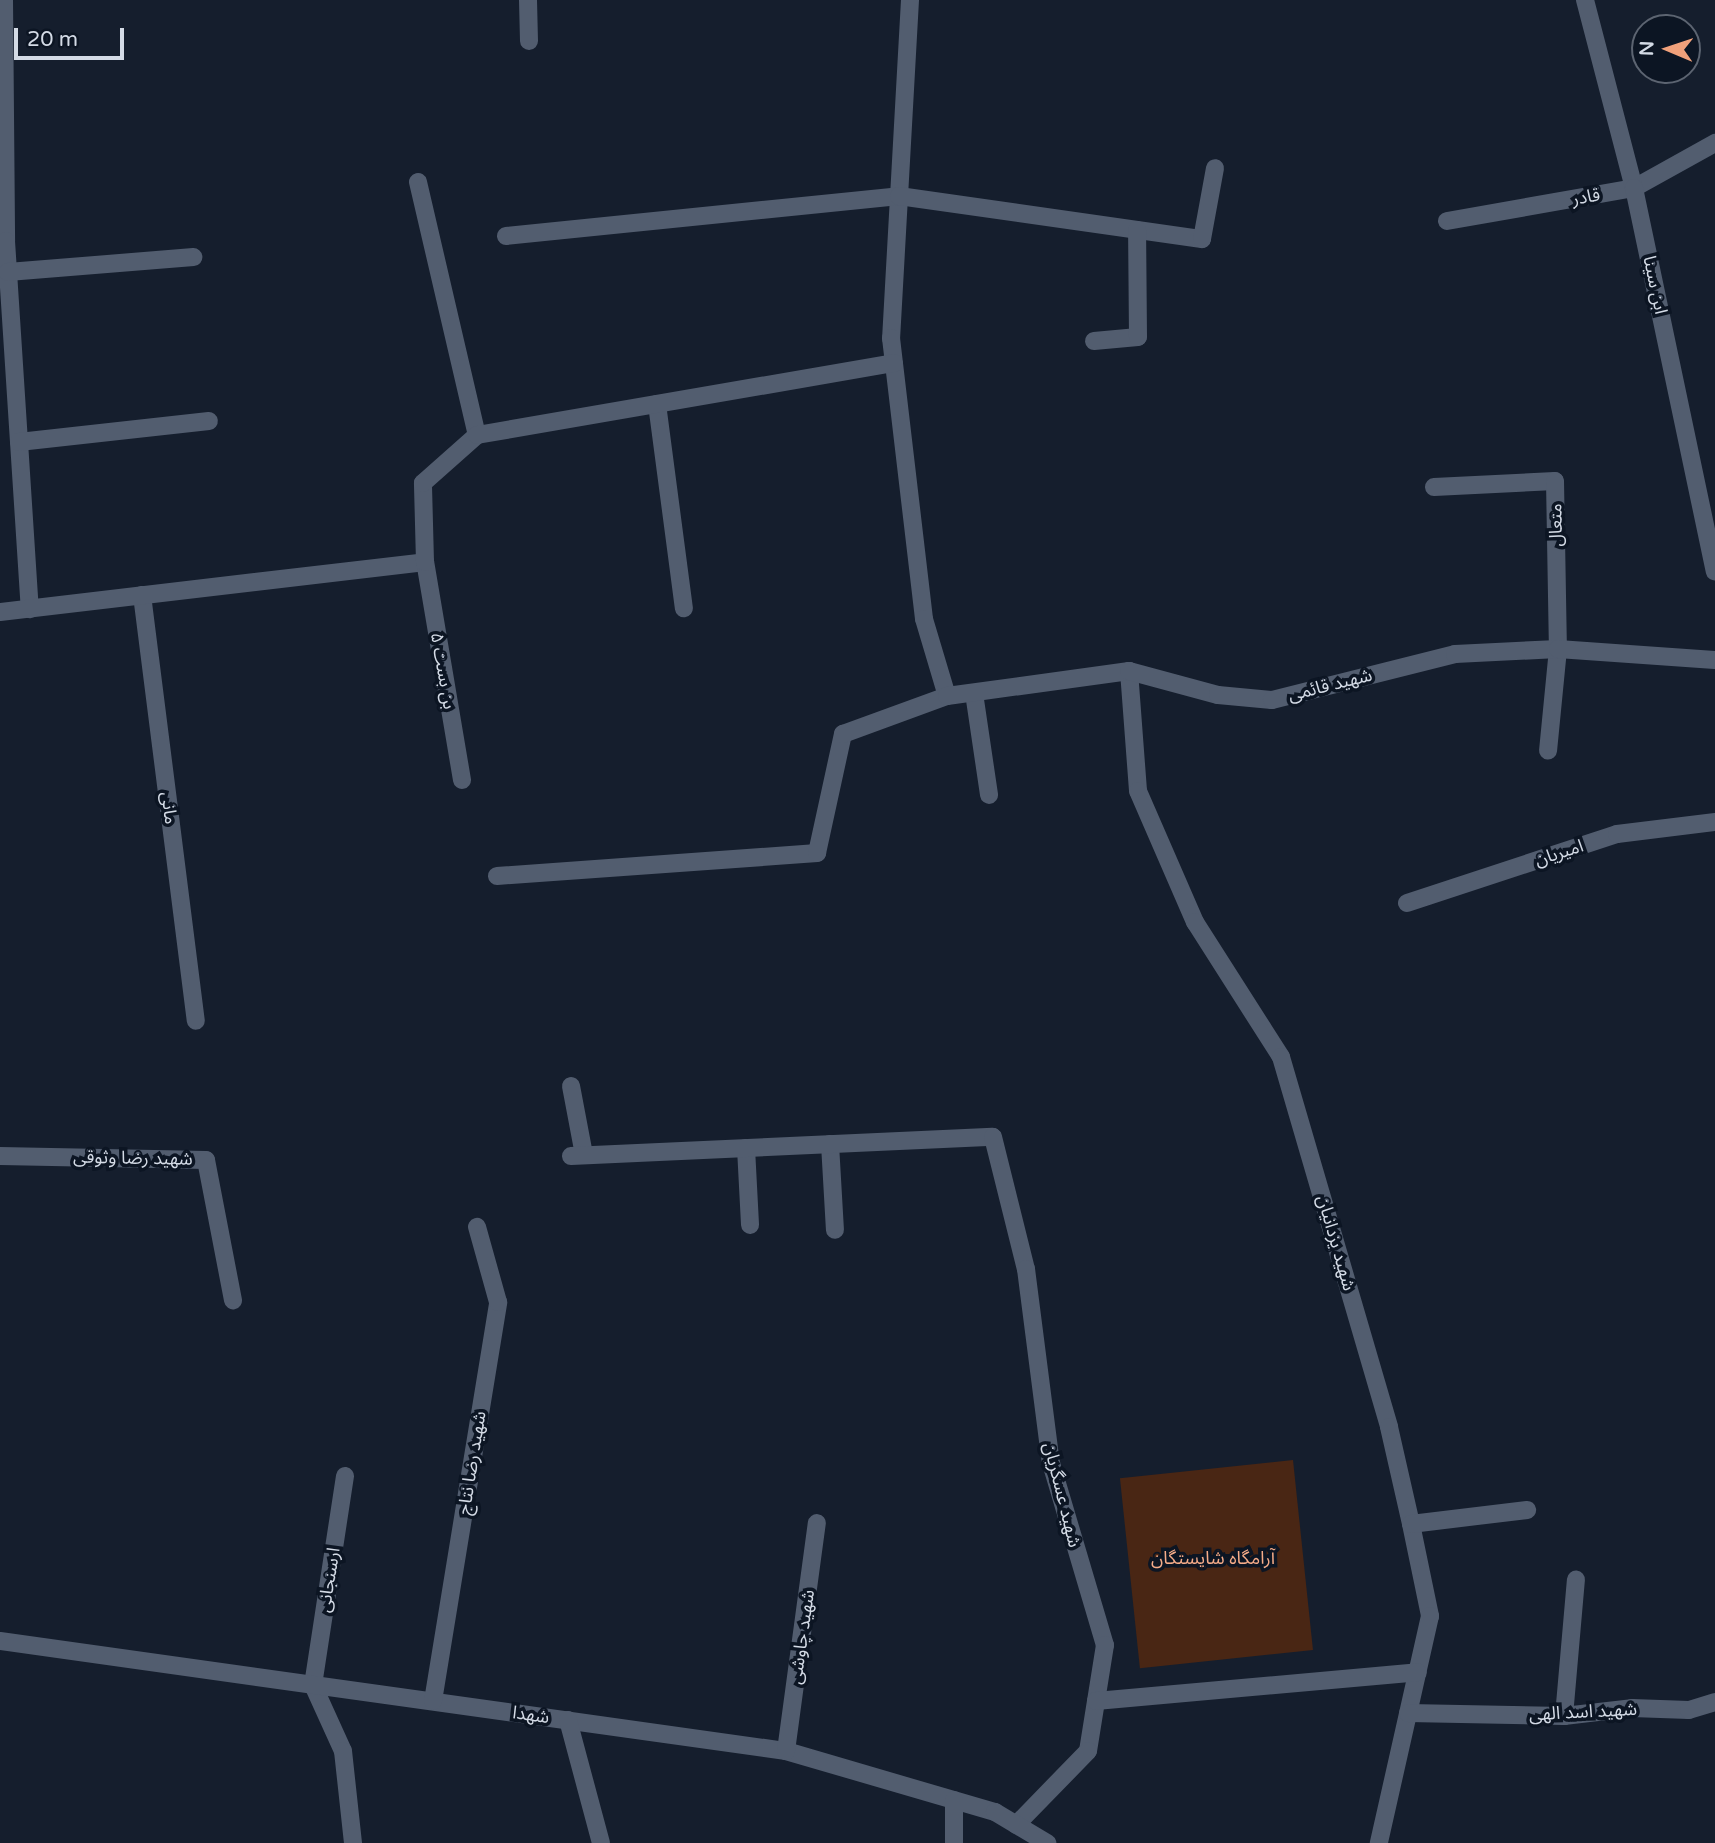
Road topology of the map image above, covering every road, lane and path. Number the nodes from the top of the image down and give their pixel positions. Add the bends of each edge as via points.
1 (4, 0) edge
2 (528, 0) edge
3 (910, 0) edge
4 (1585, 0) edge
5 (529, 41) dead end
6 (1715, 142) edge
7 (1215, 168) dead end
8 (418, 182) dead end
9 (1634, 188) junction
10 (899, 196) junction
11 (1447, 221) dead end
12 (1137, 230) junction
13 (506, 236) dead end
14 (193, 257) dead end
15 (8, 272) junction
16 (1094, 341) dead end
17 (894, 363) junction
18 (657, 404) junction
19 (209, 421) dead end
20 (477, 435) junction
21 (19, 442) junction
22 (1434, 487) dead end
23 (1708, 502) edge
24 (425, 562) junction
25 (1715, 572) edge
26 (142, 596) junction
27 (684, 608) dead end
28 (30, 609) junction
29 (0, 612) edge
30 (1558, 649) junction
31 (1715, 660) edge
32 (1129, 671) junction
33 (974, 693) junction
34 (947, 696) junction
35 (1548, 751) dead end
36 (462, 780) dead end
37 (989, 795) dead end
38 (1715, 822) edge
39 (497, 876) dead end
40 (1408, 903) dead end
41 (196, 1021) dead end
42 (571, 1086) dead end
43 (830, 1144) junction
44 (746, 1147) junction
45 (0, 1156) edge
46 (750, 1225) dead end
47 (477, 1227) dead end
48 (835, 1230) dead end
49 (233, 1300) dead end
50 (345, 1476) dead end
51 (1527, 1510) dead end
52 (817, 1523) dead end
53 (1411, 1524) junction
54 (1576, 1580) dead end
55 (0, 1641) edge
56 (1418, 1671) junction
57 (313, 1685) junction
58 (1096, 1700) junction
59 (433, 1702) junction
60 (1715, 1702) edge
61 (1408, 1713) junction
62 (1564, 1716) junction
63 (568, 1720) junction
64 (786, 1751) junction
65 (954, 1800) junction
66 (1016, 1825) junction
67 (354, 1843) edge
68 (601, 1843) edge
69 (954, 1843) edge
70 (1047, 1843) edge
71 (1379, 1843) edge

1 - 15 street
2 - 5 street
3 - 10 street
4 - 9 street, ابن سینا
6 - 9 street, قادر
7 - 12 street via 1202,239
8 - 20 street
9 - 11 street, قادر
9 - 23 street, ابن سینا
10 - 12 street
10 - 13 street
10 - 17 street via 891,338
12 - 16 street via 1138,337
14 - 15 street
15 - 21 street
17 - 18 street
17 - 34 street via 923,619
18 - 20 street
18 - 27 street
19 - 21 street
20 - 24 street, بن بست ۵ via 423,483
21 - 28 street
22 - 30 street, متعال via 1555,481
23 - 25 street, ابن سینا
24 - 26 street
24 - 36 street, بن بست ۵
26 - 28 street
26 - 41 street, مانی
28 - 29 street
30 - 31 street, شهید قائمی
30 - 32 street, شهید قائمی via 1455,654 1272,700 1218,695
30 - 35 street
32 - 33 street, شهید قائمی
32 - 53 street, شهید یزدانیان via 1138,790 1195,922 1281,1057 1389,1427
33 - 34 street, شهید قائمی
33 - 37 street
34 - 39 street, شهید قائمی via 843,734 817,853
38 - 40 street, امیریان via 1616,834
42 - 44 street via 577,1155
43 - 44 street
43 - 48 street
43 - 58 street, شهید عسگریان via 993,1136 1026,1269 1051,1464 1105,1645
44 - 46 street
45 - 49 street, شهید رضا وثوقی via 206,1160
47 - 59 street, شهید رضا نتاج via 498,1302
50 - 57 street, ارسنجانی
51 - 53 street
52 - 64 street, شهید چاوشی
53 - 56 street, شهید یزدانیان via 1430,1616
54 - 62 street
55 - 57 street, شهدا
56 - 58 street
56 - 61 street, شهید یزدانیان
57 - 59 street, شهدا
57 - 67 street via 343,1751
58 - 66 street, شهید عسگریان via 1088,1751
59 - 63 street, شهدا
60 - 62 street, شهید اسد الهی via 1689,1710 1632,1709
61 - 62 street, شهید اسد الهی
61 - 71 street, شهید یزدانیان
63 - 64 street, شهدا
63 - 68 street
64 - 65 street, شهدا
65 - 66 street, شهدا via 995,1812
65 - 69 street
66 - 70 street, شهدا

